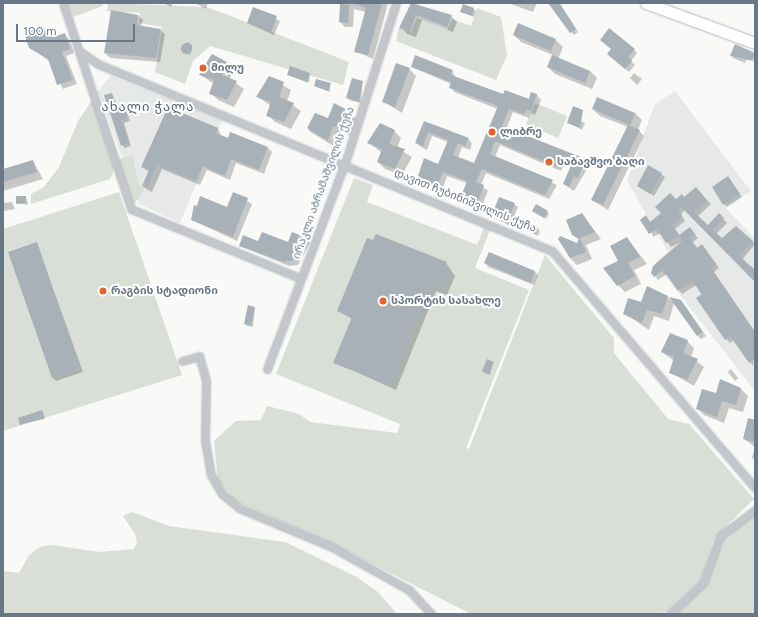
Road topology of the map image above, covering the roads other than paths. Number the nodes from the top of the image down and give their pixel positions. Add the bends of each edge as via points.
1 (63, 3) edge
2 (396, 3) edge
3 (646, 3) edge
4 (755, 43) edge
5 (81, 52) junction
6 (98, 64) junction
7 (88, 78) junction
8 (346, 163) junction
9 (300, 278) junction
10 (182, 362) dead end
11 (267, 369) dead end
12 (755, 488) edge
13 (755, 510) edge
14 (431, 614) edge
15 (671, 614) edge

1 - 5 street
2 - 8 street, ირაკლი აბრამაშვილის ქუჩა
3 - 4 street
5 - 6 street, დავით ჩუბინიშვილის ქუჩა
5 - 7 street
6 - 7 street
6 - 8 street, დავით ჩუბინიშვილის ქუჩა
7 - 9 street via 131,209
8 - 9 street, ირაკლი აბრამაშვილის ქუჩა
8 - 12 street, დავით ჩუბინიშვილის ქუჩა via 552,251
9 - 11 street, ირაკლი აბრამაშვილის ქუჩა
10 - 14 street via 199,356 206,381 205,442 211,475 222,494 239,508 330,546 409,590
13 - 15 street via 720,536 703,583

